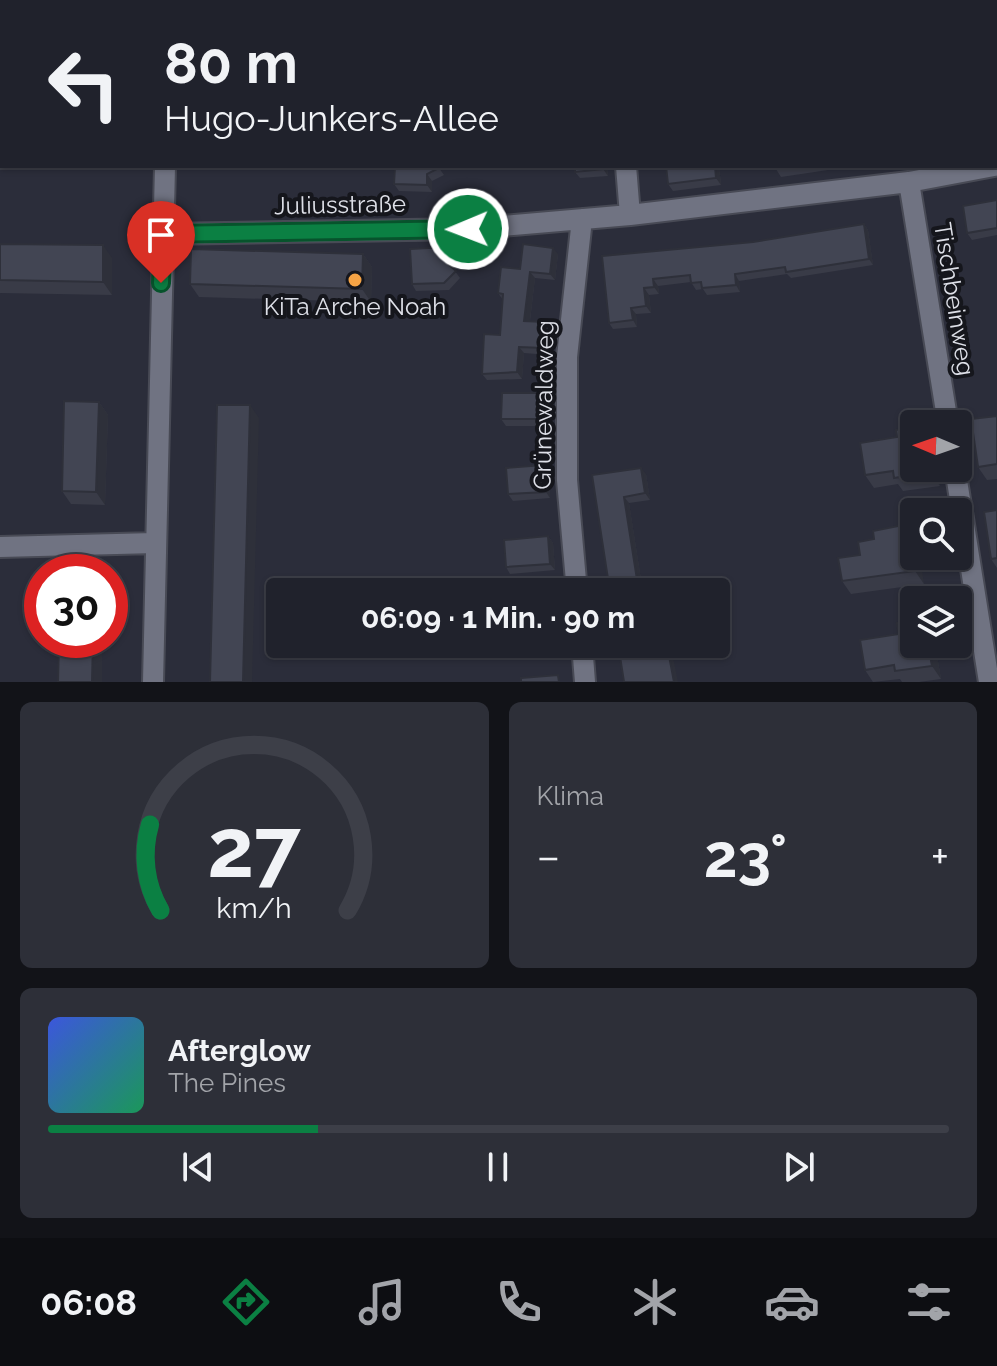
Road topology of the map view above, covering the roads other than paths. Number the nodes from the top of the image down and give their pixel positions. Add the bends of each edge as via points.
1 (165, 168) edge
2 (626, 168) edge
3 (985, 168) edge
4 (909, 182) junction
5 (630, 215) junction
6 (582, 219) junction
7 (163, 234) junction
8 (946, 410) edge
9 (957, 482) edge
10 (155, 543) junction
11 (0, 547) edge
12 (576, 578) edge
13 (583, 658) edge
14 (153, 682) edge
15 (585, 682) edge
16 (989, 682) edge

1 - 7 street
2 - 5 street
3 - 4 street, Juliusstraße
4 - 5 street, Juliusstraße
4 - 8 street, Tischbeinweg
5 - 6 street, Juliusstraße
6 - 7 street, Juliusstraße via 468,229
6 - 12 street, Grünewaldweg via 567,357 567,480
7 - 10 street
9 - 16 street
10 - 11 street
10 - 14 street
13 - 15 street

